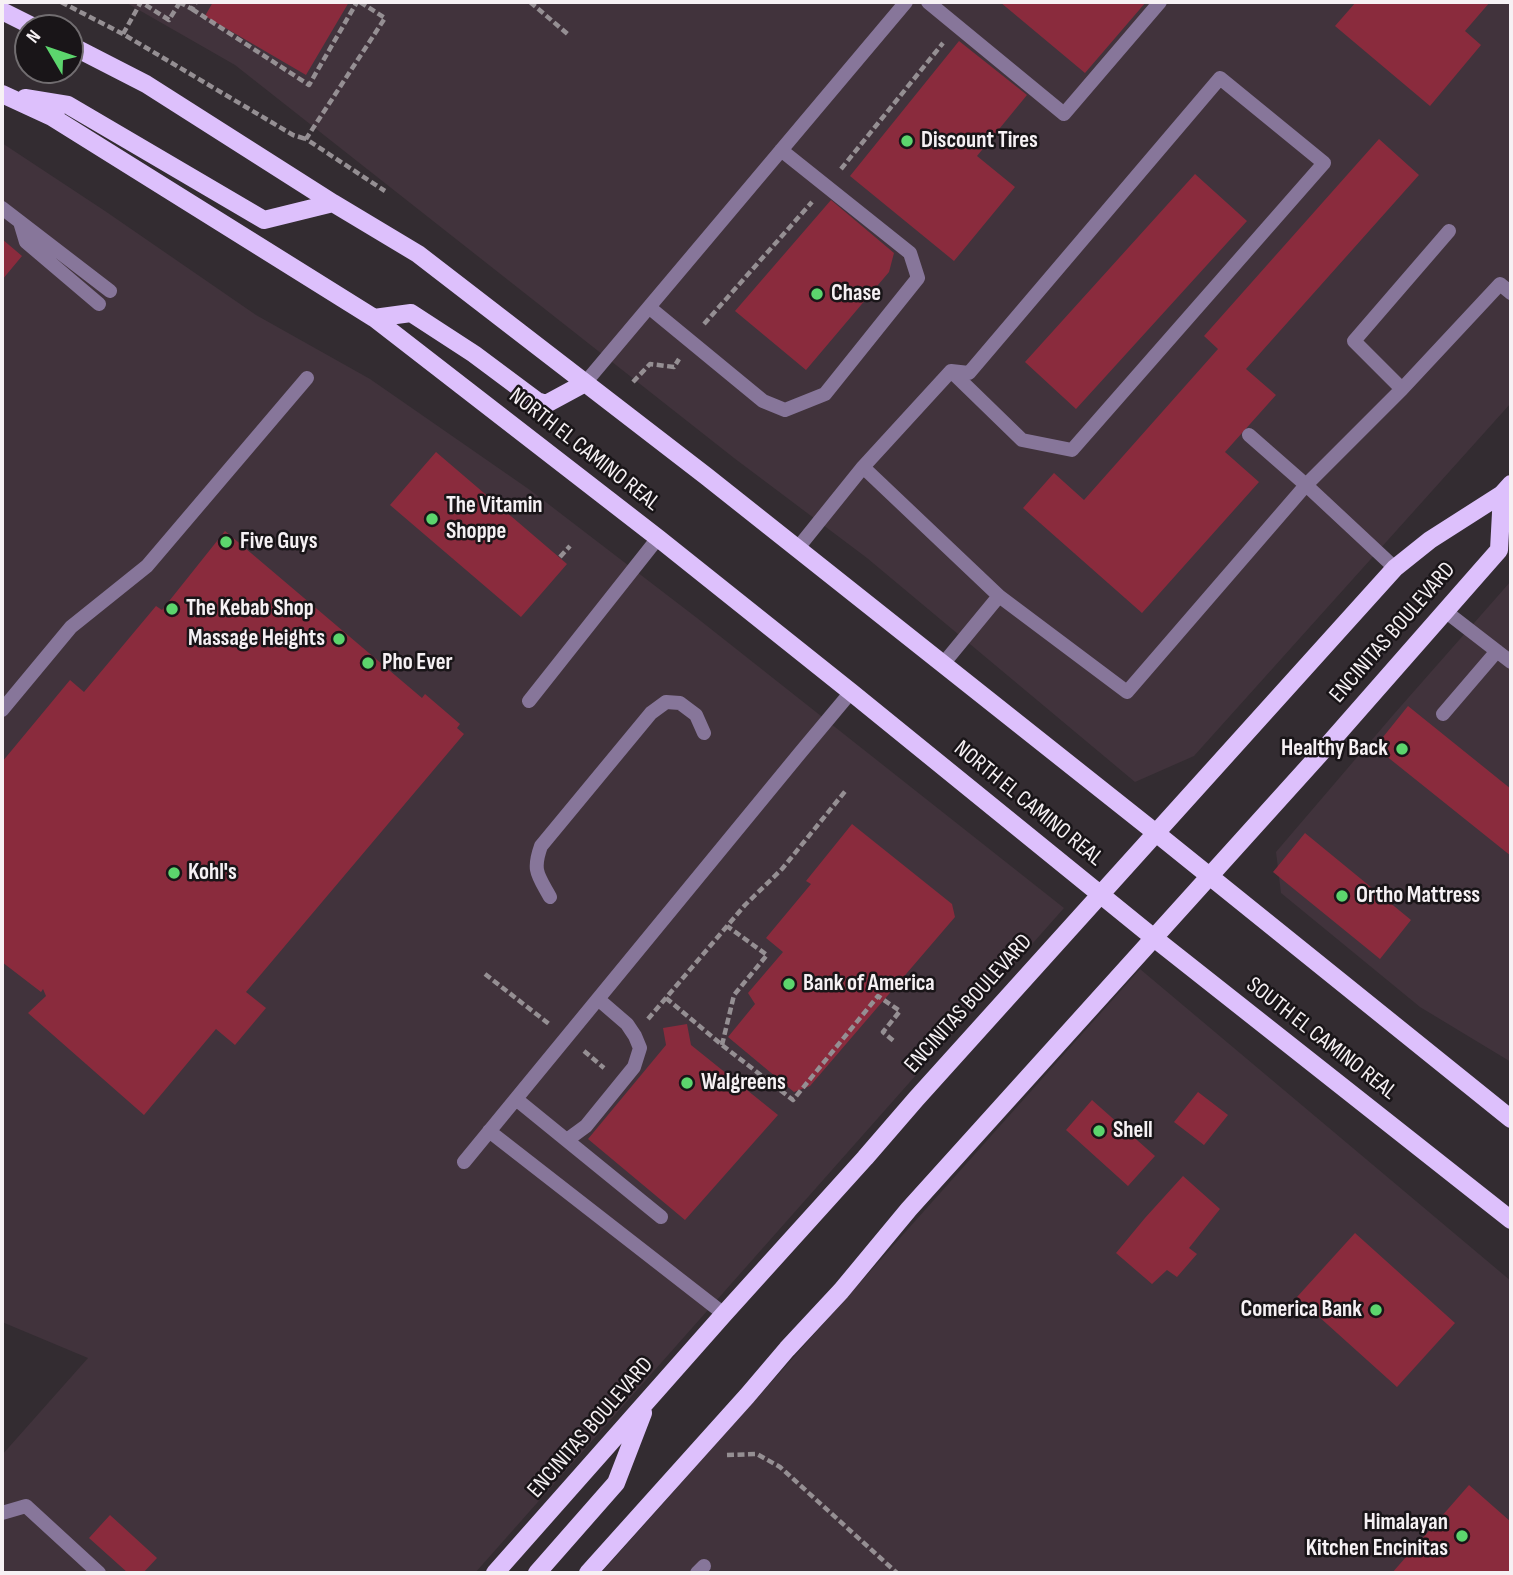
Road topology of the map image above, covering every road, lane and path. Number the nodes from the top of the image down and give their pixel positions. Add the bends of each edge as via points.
1 (61, 2) edge
2 (180, 2) edge
3 (196, 2) edge
4 (359, 2) edge
5 (530, 2) edge
6 (906, 2) edge
7 (928, 2) edge
8 (1160, 2) edge
9 (192, 9) junction
10 (123, 34) junction
11 (570, 36) dead end
12 (84, 52) edge
13 (3, 95) edge
14 (306, 139) junction
15 (781, 150) junction
16 (384, 191) dead end
17 (333, 203) junction
18 (2, 208) edge
19 (20, 222) junction
20 (1449, 231) dead end
21 (110, 290) dead end
22 (1511, 293) edge
23 (99, 304) dead end
24 (650, 308) junction
25 (374, 318) junction
26 (951, 370) junction
27 (307, 378) dead end
28 (585, 383) junction
29 (1402, 389) junction
30 (1249, 436) dead end
31 (863, 467) junction
32 (1306, 485) junction
33 (1507, 489) edge
34 (658, 538) junction
35 (570, 546) dead end
36 (797, 549) junction
37 (560, 558) dead end
38 (1395, 568) junction
39 (999, 596) junction
40 (1445, 611) junction
41 (1497, 651) junction
42 (1511, 662) edge
43 (943, 664) junction
44 (851, 692) junction
45 (529, 701) dead end
46 (2, 710) edge
47 (1443, 714) dead end
48 (704, 733) dead end
49 (847, 789) dead end
50 (1156, 834) junction
51 (1209, 876) junction
52 (1101, 895) junction
53 (550, 897) dead end
54 (727, 926) junction
55 (1154, 938) junction
56 (598, 999) junction
57 (895, 1042) dead end
58 (722, 1045) junction
59 (516, 1099) junction
60 (1511, 1119) edge
61 (489, 1131) junction
62 (567, 1140) junction
63 (464, 1162) dead end
64 (661, 1217) dead end
65 (1511, 1220) edge
66 (723, 1314) junction
67 (648, 1400) junction
68 (726, 1455) dead end
69 (2, 1513) edge
70 (99, 1573) edge
71 (495, 1573) edge
72 (537, 1573) edge
73 (587, 1573) edge
74 (897, 1573) edge

1 - 10 path
2 - 9 path
2 - 10 path via 169,20 141,2
3 - 9 path
4 - 9 path via 309,85
4 - 14 path via 385,18
5 - 11 path
6 - 15 lane
7 - 8 lane via 1064,114
10 - 14 path
12 - 17 main road via 146,83
13 - 17 main road via 68,105 264,220
13 - 25 main road, NORTH EL CAMINO REAL via 52,117
14 - 16 path
15 - 24 lane
15 - 24 lane via 910,253 918,278 825,394 785,410 764,401
17 - 28 main road via 418,254
18 - 19 lane
19 - 21 lane
19 - 23 lane via 26,242
20 - 29 lane via 1354,341
22 - 29 lane via 1500,284
24 - 28 lane
25 - 28 main road via 411,313 542,403
25 - 34 main road, NORTH EL CAMINO REAL
26 - 26 lane via 969,373 1220,78 1324,163 1072,450 1023,440
26 - 31 lane
27 - 46 lane via 147,566 71,627
28 - 36 main road
29 - 32 lane
30 - 32 lane
31 - 36 lane
31 - 39 lane
32 - 38 lane
32 - 39 lane via 1127,692
33 - 38 main road, ENCINITAS BOULEVARD
33 - 40 main road, ENCINITAS BOULEVARD via 1499,550
34 - 44 main road, NORTH EL CAMINO REAL
34 - 45 lane
35 - 37 path
36 - 43 main road
38 - 50 main road, ENCINITAS BOULEVARD
39 - 43 lane
40 - 41 lane
40 - 51 main road, ENCINITAS BOULEVARD
41 - 42 lane
41 - 47 lane
43 - 50 main road
44 - 52 main road, NORTH EL CAMINO REAL
44 - 56 lane
48 - 53 lane via 696,716 680,703 666,702 651,713 541,846 535,862
49 - 54 path via 782,869
50 - 51 main road
50 - 52 main road, ENCINITAS BOULEVARD
51 - 55 main road, ENCINITAS BOULEVARD
51 - 60 main road
52 - 55 main road, SOUTH EL CAMINO REAL
52 - 66 main road, ENCINITAS BOULEVARD
54 - 58 path via 767,955 734,995
54 - 58 path via 666,998
55 - 65 main road, SOUTH EL CAMINO REAL
55 - 73 main road, ENCINITAS BOULEVARD
56 - 59 lane
56 - 62 lane via 627,1024 640,1048 634,1067 586,1126
57 - 58 path via 883,1032 900,1011 878,996 793,1100
59 - 61 lane
59 - 62 lane
61 - 63 lane
61 - 66 lane
62 - 64 lane
66 - 67 main road, ENCINITAS BOULEVARD
67 - 71 main road, ENCINITAS BOULEVARD
67 - 72 main road via 616,1483
68 - 74 path via 757,1454 780,1467
69 - 70 lane via 26,1506

